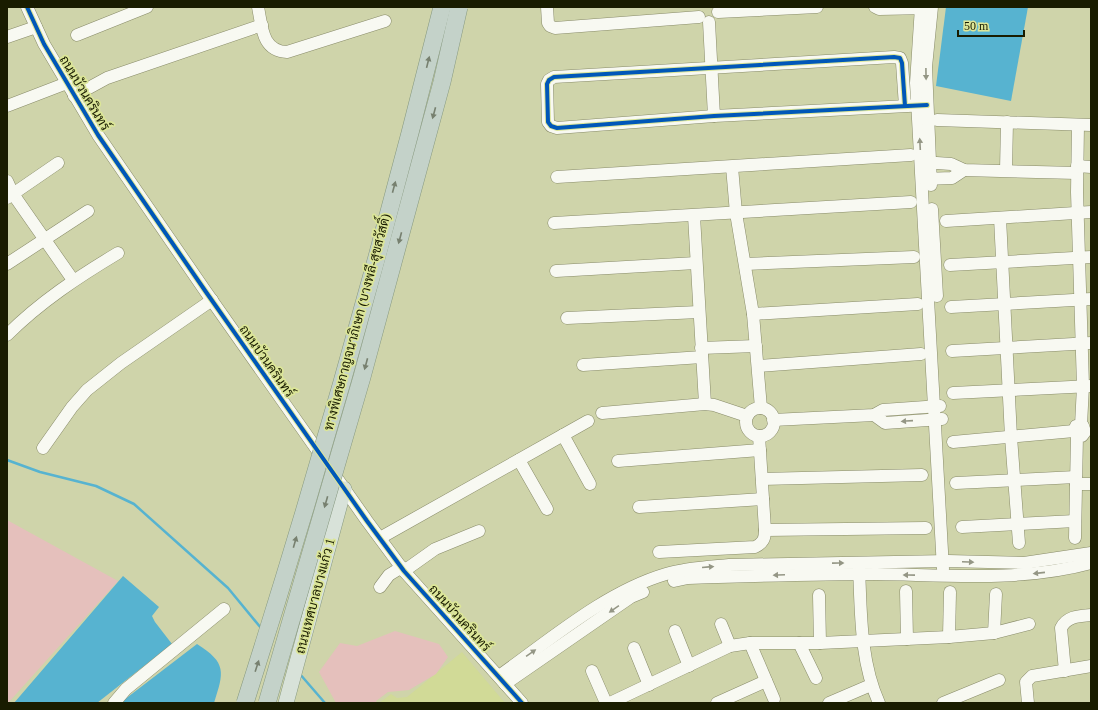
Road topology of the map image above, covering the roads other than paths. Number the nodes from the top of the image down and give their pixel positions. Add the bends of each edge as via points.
1 (27, 7) edge
2 (147, 7) edge
3 (442, 7) edge
4 (459, 7) edge
5 (547, 7) edge
6 (817, 7) edge
7 (875, 7) edge
8 (262, 8) edge
9 (926, 8) edge
10 (717, 10) edge
11 (702, 15) edge
12 (385, 21) dead end
13 (262, 25) junction
14 (36, 27) junction
15 (77, 35) dead end
16 (7, 37) edge
17 (711, 68) junction
18 (67, 83) junction
19 (74, 96) junction
20 (922, 105) junction
21 (7, 106) edge
22 (905, 106) junction
23 (714, 116) junction
24 (937, 120) dead end
25 (1007, 122) junction
26 (1078, 125) junction
27 (1091, 125) edge
28 (911, 155) dead end
29 (925, 162) junction
30 (58, 163) dead end
31 (732, 167) junction
32 (1091, 167) edge
33 (964, 170) junction
34 (1006, 170) junction
35 (1077, 170) junction
36 (557, 177) dead end
37 (926, 179) junction
38 (7, 181) edge
39 (10, 196) edge
40 (911, 202) dead end
41 (88, 211) dead end
42 (1078, 212) junction
43 (1091, 212) edge
44 (736, 213) junction
45 (694, 216) junction
46 (1000, 218) junction
47 (946, 221) dead end
48 (554, 223) dead end
49 (44, 238) junction
50 (118, 253) dead end
51 (925, 254) junction
52 (1078, 257) junction
53 (1091, 257) edge
54 (1002, 262) junction
55 (696, 263) junction
56 (7, 264) edge
57 (745, 264) junction
58 (950, 265) dead end
59 (556, 271) dead end
60 (73, 280) junction
61 (1085, 299) edge
62 (212, 300) junction
63 (1005, 303) junction
64 (918, 304) dead end
65 (951, 306) dead end
66 (699, 312) junction
67 (753, 314) junction
68 (567, 318) dead end
69 (7, 335) edge
70 (1086, 343) edge
71 (756, 346) junction
72 (1007, 347) junction
73 (952, 351) dead end
74 (701, 353) junction
75 (921, 354) dead end
76 (583, 365) dead end
77 (758, 366) junction
78 (1087, 386) edge
79 (1009, 390) junction
80 (953, 393) dead end
81 (704, 404) junction
82 (938, 406) junction
83 (761, 408) junction
84 (602, 413) dead end
85 (874, 415) junction
86 (747, 416) junction
87 (938, 419) junction
88 (773, 420) junction
89 (588, 421) dead end
90 (1082, 430) edge
91 (563, 435) junction
92 (759, 436) junction
93 (1011, 437) junction
94 (953, 442) dead end
95 (43, 448) dead end
96 (760, 450) junction
97 (519, 460) junction
98 (618, 461) dead end
99 (922, 475) dead end
100 (762, 479) junction
101 (1014, 480) junction
102 (1076, 480) junction
103 (956, 483) dead end
104 (590, 484) dead end
105 (1091, 484) edge
106 (344, 488) junction
107 (763, 499) junction
108 (639, 507) dead end
109 (547, 509) dead end
110 (1075, 521) junction
111 (1017, 524) junction
112 (962, 527) dead end
113 (926, 528) dead end
114 (765, 530) junction
115 (479, 531) dead end
116 (380, 538) junction
117 (1075, 538) dead end
118 (1019, 543) dead end
119 (659, 552) dead end
120 (1091, 553) edge
121 (945, 561) junction
122 (1091, 563) edge
123 (1066, 564) junction
124 (859, 568) junction
125 (403, 569) junction
126 (946, 575) junction
127 (380, 587) dead end
128 (906, 591) dead end
129 (950, 592) dead end
130 (996, 594) dead end
131 (819, 595) dead end
132 (224, 609) dead end
133 (1091, 615) edge
134 (721, 624) dead end
135 (1028, 624) dead end
136 (675, 630) dead end
137 (994, 633) junction
138 (949, 637) junction
139 (907, 639) junction
140 (863, 642) junction
141 (799, 643) junction
142 (820, 643) junction
143 (750, 644) junction
144 (730, 646) junction
145 (634, 648) dead end
146 (689, 666) junction
147 (1091, 666) edge
148 (592, 671) dead end
149 (1065, 671) junction
150 (816, 678) dead end
151 (502, 680) junction
152 (999, 680) dead end
153 (766, 681) junction
154 (649, 684) junction
155 (871, 685) junction
156 (774, 699) dead end
157 (287, 702) edge
158 (114, 703) edge
159 (245, 703) edge
160 (267, 703) edge
161 (522, 703) edge
162 (606, 703) edge
163 (610, 703) edge
164 (717, 703) edge
165 (829, 703) edge
166 (879, 703) edge
167 (942, 703) edge
168 (1028, 703) edge

1 - 14 street, ถนนบัวนครินทร์
2 - 15 street
159 -> 3 highway, ทางพิเศษกาญจนาภิเษก (บางพลี-สุขสวัสดิ์), bridge via 346,367
4 -> 160 highway, ทางพิเศษกาญจนาภิเษก (บางพลี-สุขสวัสดิ์), bridge via 442,82 362,377
5 - 11 street via 548,23 555,28
6 - 10 street
7 - 9 street
8 - 13 street
9 - 20 street via 926,67
10 - 11 street via 716,18
11 - 17 street
12 - 13 street via 287,52 280,52 265,40
13 - 19 street via 107,78
14 - 16 street
14 - 18 street, ถนนบัวนครินทร์
17 - 22 street via 900,58
17 - 23 street
17 - 23 street via 554,77 548,84 548,122 558,128
18 - 19 street, ถนนบัวนครินทร์
18 - 21 street
19 - 62 street, ถนนบัวนครินทร์
20 - 22 street
20 - 29 street
22 - 23 street
24 - 25 street
25 - 26 street
25 - 34 street
26 - 27 street
26 - 35 street
28 - 31 street
29 - 33 street via 951,164
29 - 37 street
30 - 39 street
31 - 36 street
31 - 44 street
32 - 35 street
33 - 34 street
33 - 37 street via 952,178
34 - 35 street
35 - 42 street
37 - 51 street
38 - 39 street
39 - 49 street
40 - 44 street
41 - 49 street
42 - 43 street
42 - 46 street
42 - 52 street
44 - 45 street
44 - 57 street
45 - 48 street
45 - 55 street
46 - 47 street
46 - 54 street
49 - 56 street
49 - 60 street
50 - 60 street
51 - 57 street
51 - 82 street
52 - 53 street
52 - 54 street
52 - 61 street
54 - 58 street
54 - 63 street
55 - 59 street
55 - 66 street
57 - 67 street
60 - 69 street via 27,315
61 - 63 street
61 - 70 street
62 - 95 street via 121,363 87,390
62 - 106 street, ถนนบัวนครินทร์
63 - 65 street
63 - 72 street
64 - 67 street
66 - 68 street
66 - 74 street
67 - 71 street
70 - 72 street
70 - 78 street
71 - 74 street
71 - 77 street
72 - 73 street
72 - 79 street
74 - 76 street
74 - 81 street
75 - 77 street
77 - 83 street
78 - 79 street
78 - 90 street
79 - 80 street
79 - 93 street
81 - 84 street
81 - 86 street
82 - 85 street via 883,410
82 - 87 street
83 - 86 street via 752,410
83 - 88 street via 768,411
87 -> 85 street via 886,423
85 - 88 street
86 - 92 street via 747,427
87 - 121 street
88 - 92 street via 770,431
89 - 91 street
90 - 93 street
90 - 102 street
91 - 97 street
91 - 104 street
92 - 96 street
93 - 94 street
93 - 101 street
96 - 98 street
96 - 100 street
97 - 109 street
97 - 116 street
99 - 100 street
100 - 107 street
101 - 102 street
101 - 103 street
101 - 111 street
102 - 105 street
102 - 110 street
106 - 116 street, ถนนบัวนครินทร์
106 - 157 main road, ถนนเทศบาลบางแก้ว 1
107 - 108 street
107 - 114 street
110 - 111 street
110 - 117 street
111 - 112 street
111 - 118 street
113 - 114 street
114 - 119 street via 764,539 755,547
115 - 125 street via 435,549
116 - 125 street, ถนนบัวนครินทร์
120 - 123 street
121 -> 123 street
121 - 124 street
121 - 126 street
122 - 123 street
123 -> 126 street via 1016,575
126 -> 124 street
124 - 140 street
124 - 151 street via 811,574 688,578 662,583 631,597
125 - 127 street via 389,575
125 - 151 street, ถนนบัวนครินทร์
128 - 139 street
129 - 138 street
130 - 137 street
131 - 142 street
132 - 158 street via 126,689
133 - 149 street via 1074,617 1064,622 1060,628
134 - 144 street
135 - 137 street
136 - 146 street
137 - 138 street
138 - 139 street
139 - 140 street
140 - 142 street
140 - 155 street
141 - 142 street
141 - 143 street
141 - 150 street
143 - 144 street
143 - 153 street
144 - 146 street
145 - 154 street
146 - 154 street
147 - 149 street
148 - 162 street
149 - 168 street via 1032,676 1026,682
151 - 161 street, ถนนบัวนครินทร์
152 - 167 street
153 - 156 street
153 - 164 street
154 - 163 street
155 - 165 street
155 - 166 street

